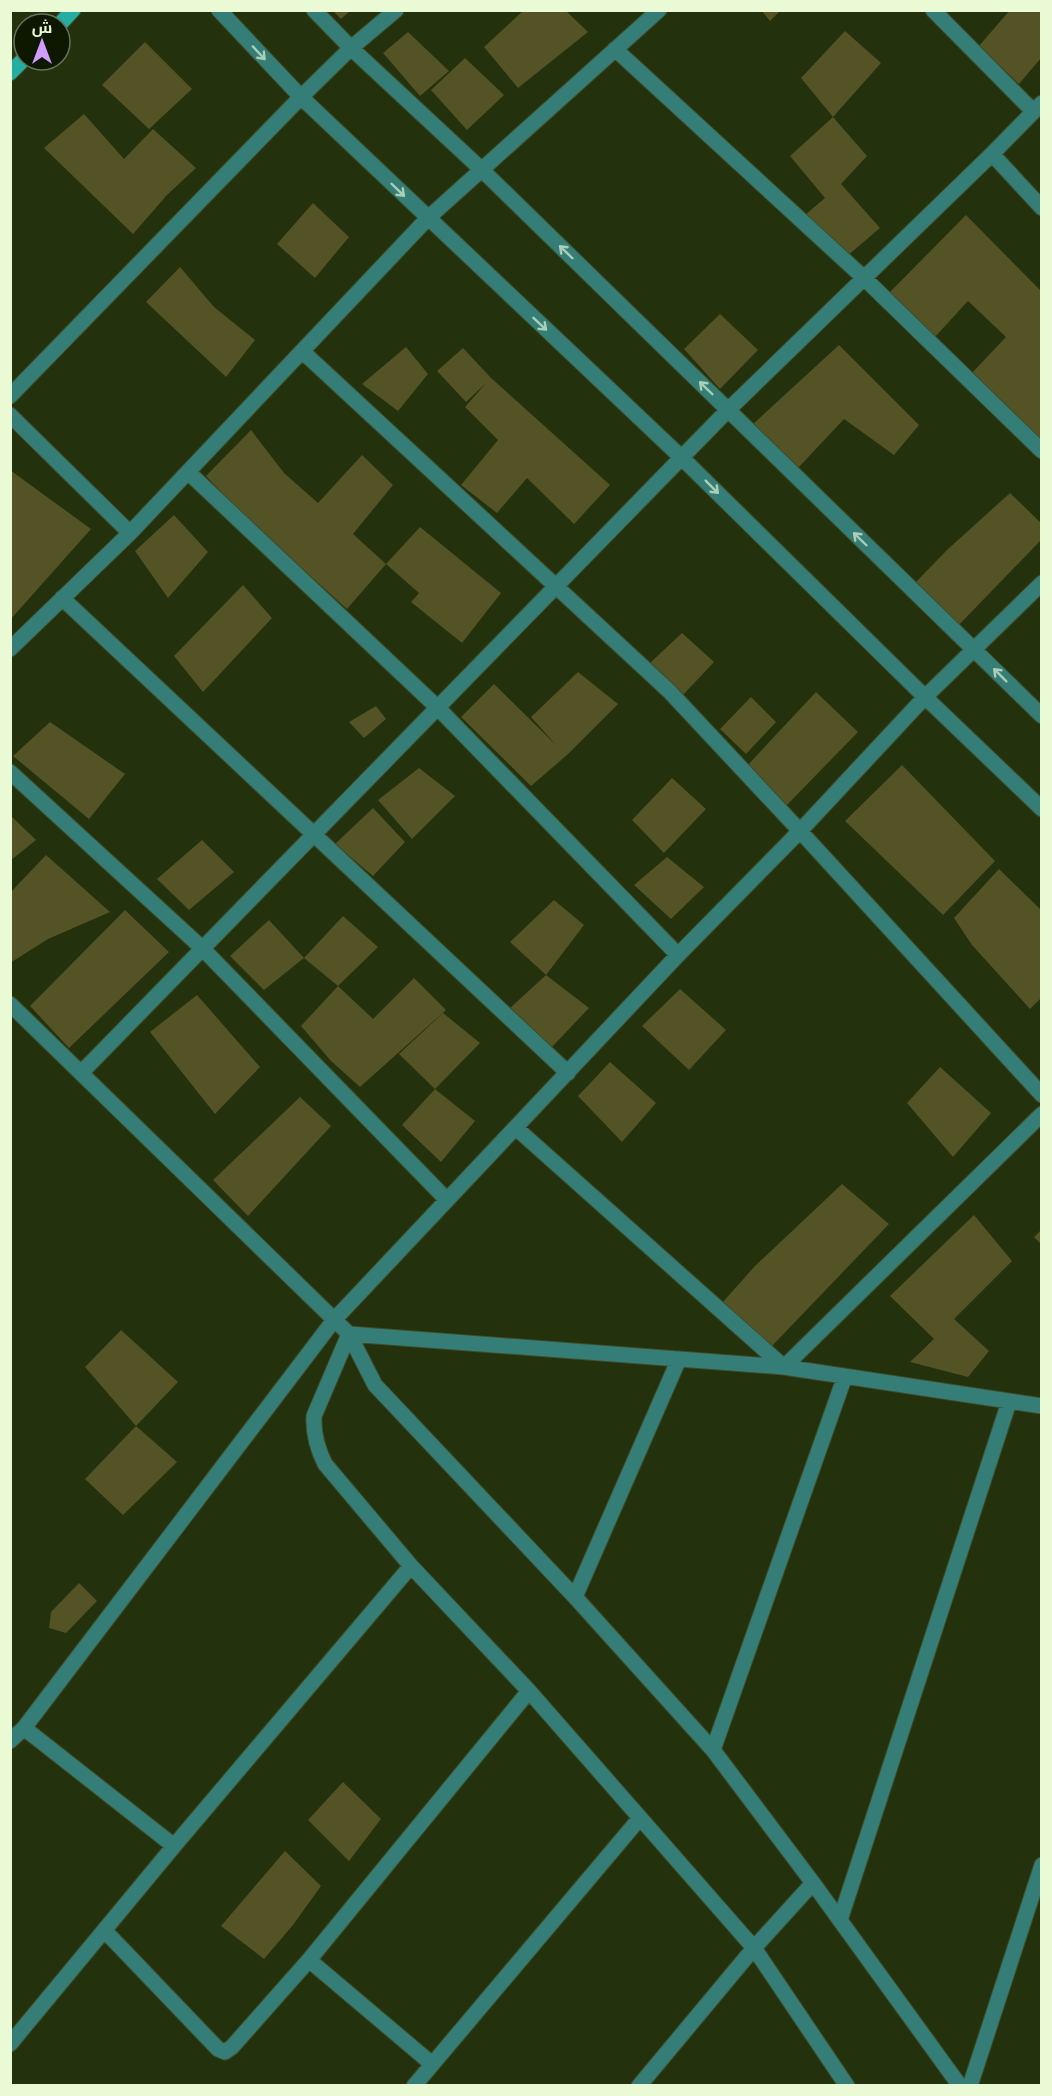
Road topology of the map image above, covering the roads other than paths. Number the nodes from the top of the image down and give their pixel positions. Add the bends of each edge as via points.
1 (219, 10) edge
2 (314, 10) edge
3 (396, 10) edge
4 (659, 10) edge
5 (933, 10) edge
6 (351, 48) junction
7 (615, 49) junction
8 (301, 97) junction
9 (1037, 107) edge
10 (992, 154) junction
11 (481, 170) junction
12 (1041, 208) edge
13 (428, 218) junction
14 (864, 278) junction
15 (303, 352) junction
16 (10, 396) edge
17 (728, 410) junction
18 (10, 415) edge
19 (1041, 451) edge
20 (682, 458) junction
21 (188, 472) junction
22 (129, 533) junction
23 (1041, 583) edge
24 (556, 586) junction
25 (62, 598) junction
26 (10, 649) edge
27 (973, 649) junction
28 (925, 698) junction
29 (437, 707) junction
30 (1041, 716) edge
31 (10, 772) edge
32 (1041, 808) edge
33 (800, 831) junction
34 (314, 834) junction
35 (202, 948) junction
36 (678, 955) junction
37 (10, 1004) edge
38 (81, 1073) junction
39 (568, 1073) junction
40 (1041, 1095) edge
41 (1041, 1114) edge
42 (516, 1128) junction
43 (447, 1200) junction
44 (334, 1320) junction
45 (349, 1334) junction
46 (679, 1359) junction
47 (784, 1367) junction
48 (845, 1376) junction
49 (1010, 1402) junction
50 (1041, 1406) edge
51 (411, 1566) junction
52 (575, 1597) junction
53 (528, 1691) junction
54 (24, 1728) junction
55 (10, 1741) edge
56 (712, 1750) junction
57 (640, 1818) junction
58 (174, 1846) junction
59 (1041, 1865) edge
60 (813, 1883) junction
61 (840, 1920) junction
62 (105, 1931) junction
63 (753, 1948) junction
64 (309, 1960) junction
65 (10, 2044) edge
66 (432, 2064) junction
67 (414, 2085) edge
68 (639, 2085) edge
69 (847, 2085) edge
70 (960, 2085) edge
71 (970, 2085) edge

1 -> 8 street
2 - 6 street
3 - 6 street
4 - 7 street
5 - 9 street
6 - 8 street
6 - 11 street
7 - 11 street
7 - 14 street
8 -> 13 street
8 - 16 street
9 - 10 street
10 - 12 street
10 - 14 street
11 - 13 street
17 -> 11 street
13 - 15 street
13 -> 20 street
14 - 17 street
14 - 19 street
15 - 21 street
15 - 24 street
17 - 20 street
27 -> 17 street
18 - 22 street
20 - 24 street
20 -> 28 street
21 - 22 street
21 - 29 street
22 - 25 street
23 - 27 street
24 - 29 street
24 - 33 street via 669,691
25 - 26 street
25 - 34 street
27 - 28 street
30 -> 27 street
28 - 32 street
28 - 33 street
29 - 34 street
29 - 36 street
31 - 35 street
33 - 36 street
33 - 40 street
34 - 35 street
34 - 39 street
35 - 38 street
35 - 43 street
36 - 39 street
37 - 38 street
38 - 44 street
39 - 42 street
41 - 47 street
42 - 43 street
42 - 47 street
43 - 44 street
44 - 45 street
44 - 54 street
45 - 46 street
45 - 51 street via 315,1416 317,1449 325,1464
45 - 52 street via 375,1385
46 - 47 street
46 - 52 street
47 - 48 street
48 - 49 street
48 - 56 street
49 - 50 street
49 - 61 street
51 - 53 street
51 - 58 street
52 - 56 street
53 - 57 street
53 - 64 street
54 - 55 street
54 - 58 street
56 - 60 street
57 - 63 street
57 - 66 street
58 - 62 street
59 - 71 street
60 - 61 street
60 - 63 street
61 - 70 street
62 - 64 street via 225,2052
62 - 65 street
63 - 68 street
63 - 69 street
64 - 66 street
66 - 67 street

